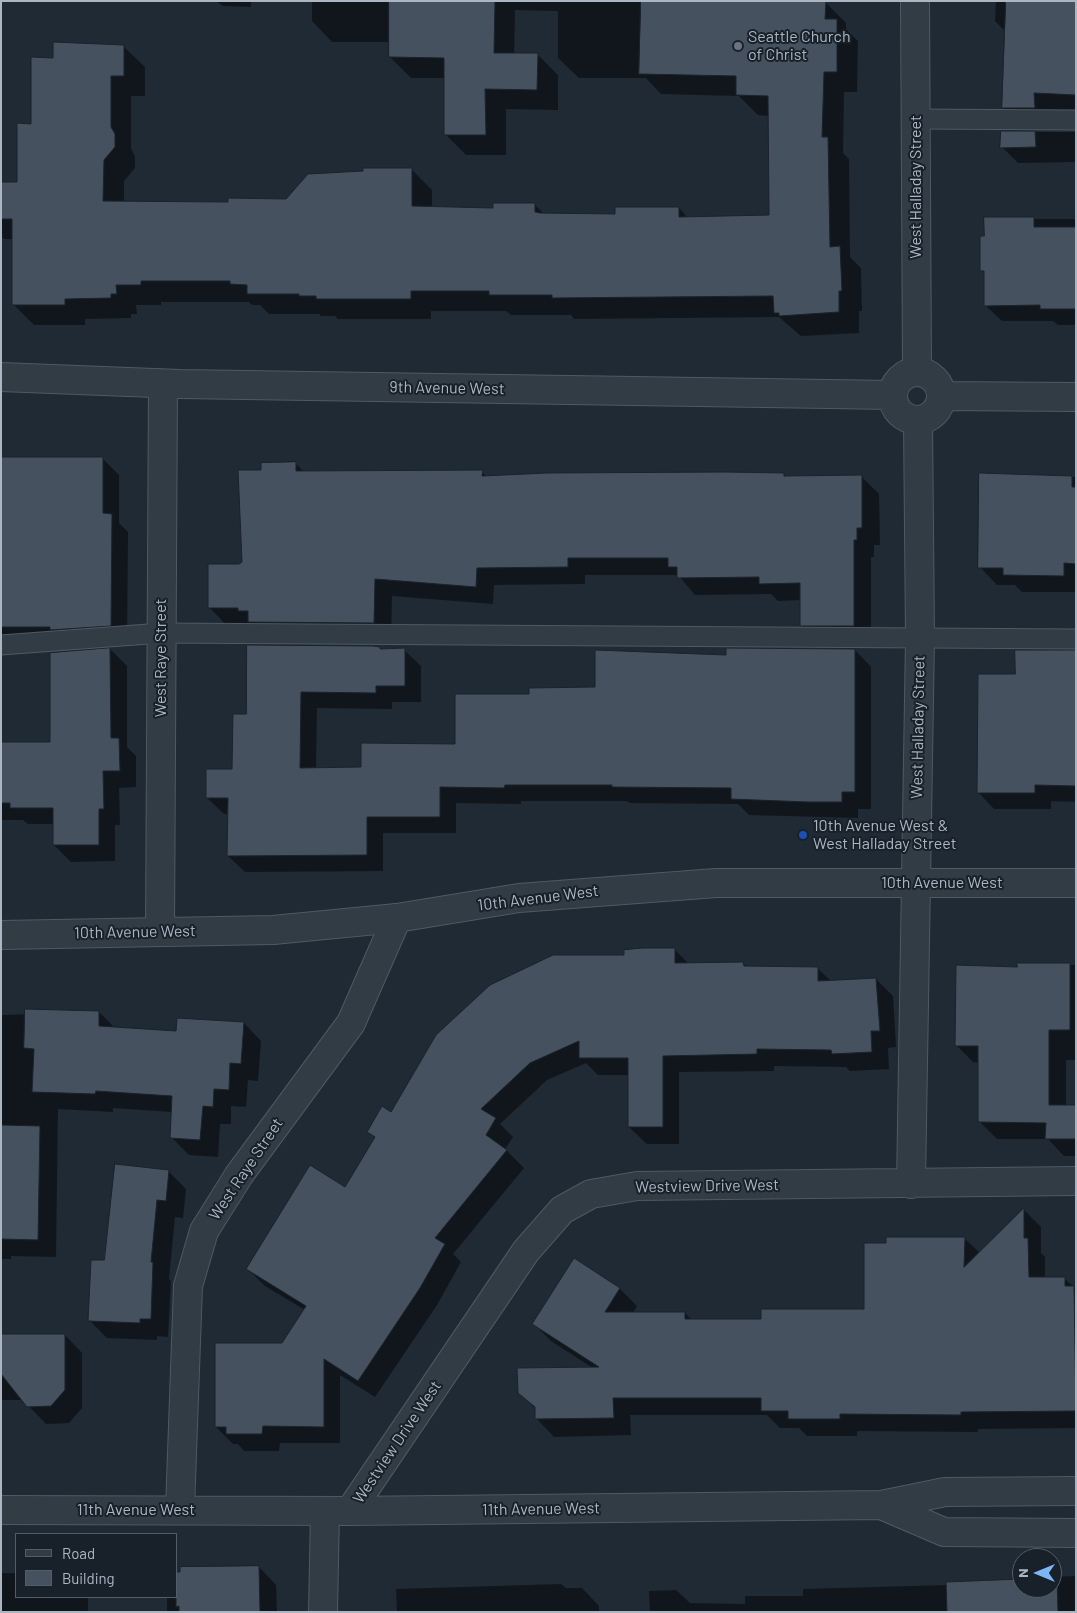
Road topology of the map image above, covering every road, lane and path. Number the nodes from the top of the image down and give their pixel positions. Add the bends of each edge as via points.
1 (915, 1) edge
2 (915, 120) junction
3 (1076, 120) edge
4 (917, 372) junction
5 (1, 377) edge
6 (163, 384) junction
7 (893, 395) junction
8 (941, 396) junction
9 (1076, 397) edge
10 (918, 420) junction
11 (162, 633) junction
12 (920, 638) junction
13 (1076, 639) edge
14 (1, 645) edge
15 (915, 883) junction
16 (1076, 883) edge
17 (397, 918) junction
18 (160, 932) junction
19 (1, 934) edge
20 (1076, 1181) edge
21 (911, 1184) junction
22 (1076, 1491) edge
23 (881, 1505) junction
24 (180, 1509) junction
25 (1, 1510) edge
26 (338, 1511) junction
27 (1076, 1533) edge
28 (323, 1612) edge

1 - 2 street, West Halladay Street
2 - 3 lane
2 - 4 street, West Halladay Street
4 - 7 street via 903,377
4 - 8 street via 934,378
5 - 6 street, 9th Avenue West
6 - 7 street, 9th Avenue West
6 - 11 street, West Raye Street
7 - 10 street via 901,414
8 - 9 street
8 - 10 street via 935,413
10 - 12 street, West Halladay Street
11 - 12 lane
11 - 14 lane
11 - 18 street, West Raye Street
12 - 13 lane
12 - 15 street, West Halladay Street
15 - 16 street, 10th Avenue West
15 - 17 street, 10th Avenue West via 716,883 620,889 519,898
15 - 21 street, West Halladay Street
17 - 18 street, 10th Avenue West via 272,930
17 - 24 street, West Raye Street via 351,1023 239,1174 204,1231 188,1286
18 - 19 street, 10th Avenue West
20 - 21 street, Westview Drive West
21 - 26 street, Westview Drive West via 638,1186 592,1194 562,1210 526,1251
22 - 23 street via 945,1492
23 - 26 street, 11th Avenue West
23 - 27 street, 11th Avenue West via 944,1532
24 - 25 street, 11th Avenue West
24 - 26 street, 11th Avenue West
26 - 28 street

